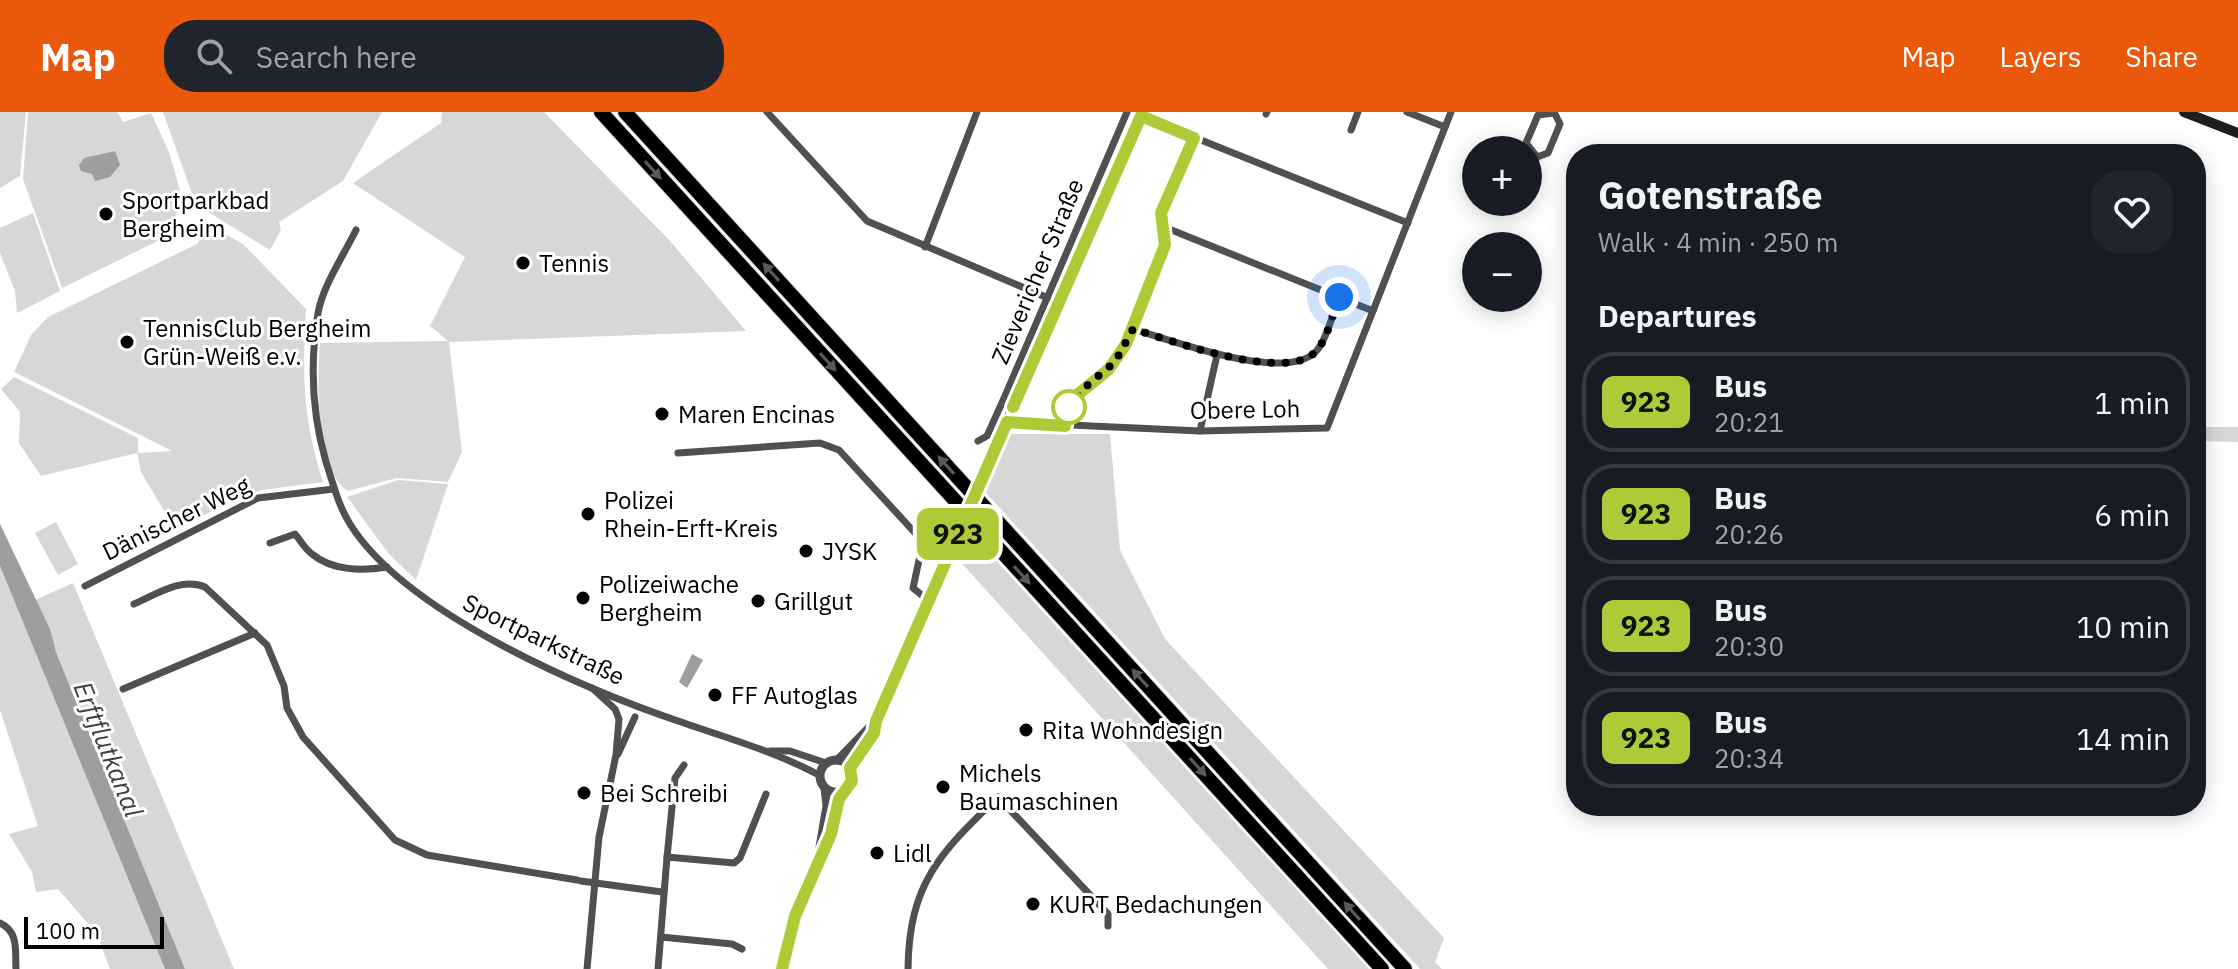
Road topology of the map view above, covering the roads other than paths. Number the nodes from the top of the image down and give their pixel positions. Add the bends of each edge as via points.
1 (601, 112) edge
2 (625, 112) edge
3 (767, 112) edge
4 (977, 112) edge
5 (1127, 112) edge
6 (1358, 112) edge
7 (1407, 112) edge
8 (1451, 112) edge
9 (1554, 112) edge
10 (2184, 112) edge
11 (1142, 114) edge
12 (1445, 127) junction
13 (1351, 130) dead end
14 (2238, 133) edge
15 (1529, 136) edge
16 (1194, 138) junction
17 (1542, 155) edge
18 (1408, 223) junction
19 (1164, 227) junction
20 (356, 230) dead end
21 (925, 247) junction
22 (1339, 297) junction
23 (1048, 298) junction
24 (1373, 311) junction
25 (1133, 329) junction
26 (1217, 355) junction
27 (1007, 422) junction
28 (1065, 426) junction
29 (1200, 431) junction
30 (978, 441) dead end
31 (678, 453) dead end
32 (334, 489) junction
33 (270, 543) dead end
34 (387, 567) junction
35 (85, 586) dead end
36 (929, 601) junction
37 (134, 604) dead end
38 (255, 633) junction
39 (587, 684) junction
40 (123, 689) dead end
41 (635, 717) dead end
42 (876, 721) junction
43 (770, 751) junction
44 (616, 755) junction
45 (838, 760) junction
46 (826, 763) junction
47 (684, 765) dead end
48 (850, 768) junction
49 (819, 775) junction
50 (825, 788) junction
51 (843, 791) junction
52 (766, 794) dead end
53 (819, 853) junction
54 (667, 857) junction
55 (594, 883) junction
56 (662, 892) junction
57 (0, 923) edge
58 (1108, 926) dead end
59 (661, 937) junction
60 (742, 949) dead end
61 (16, 969) edge
62 (587, 969) edge
63 (658, 969) edge
64 (782, 969) edge
65 (908, 969) edge
66 (1382, 969) edge
67 (1405, 969) edge

1 -> 66 highway
67 -> 2 highway
3 - 21 street via 867,221
4 - 21 street
5 - 23 street, Zievericher Straße
6 - 13 street
7 - 12 street
8 - 12 street, Obere Loh
9 - 15 street via 1538,115
9 - 17 street via 1560,124 1548,153
10 - 14 main road
11 - 16 street
11 - 27 street, Zievericher Straße
12 - 18 street, Obere Loh
16 - 18 street
16 - 19 street via 1161,213
18 - 24 street, Obere Loh
19 - 22 street
19 - 25 street via 1165,245
20 - 32 street, Sportparkstraße via 318,311 312,392
21 - 23 street
22 - 24 street
22 - 26 street via 1318,351 1305,358 1253,363
23 - 30 street, Zievericher Straße via 987,436
24 - 29 street, Obere Loh via 1327,428
25 - 26 street
25 - 28 street via 1115,362 1070,404
26 - 29 street
27 - 28 street, Obere Loh
27 - 36 street, Zievericher Straße, bridge
28 - 29 street, Obere Loh
31 - 36 street via 820,443 839,450 916,534 921,551 913,588
32 - 34 street, Sportparkstraße via 351,525
32 - 35 street, Dänischer Weg via 258,498
33 - 34 street via 295,534 322,562 364,571
34 - 39 street, Sportparkstraße via 471,629
36 - 42 street, Zievericher Straße
37 - 38 street via 192,582 205,587
38 - 40 street
38 - 55 street via 267,645 287,708 303,737 395,840 427,855
39 - 43 street, Sportparkstraße
39 - 44 street via 615,709
41 - 44 street
42 - 45 street
42 - 48 street, Zievericher Straße via 874,733
43 - 46 street, Sportparkstraße via 790,751
43 - 49 street, Sportparkstraße
44 - 55 street
45 - 46 street
45 - 48 street
46 - 49 street
47 - 54 street via 675,778
48 - 51 street via 852,781
49 - 50 street
50 - 51 street
50 - 53 street
51 - 53 street via 831,834
52 - 54 street via 734,863
53 - 64 street
54 - 56 street
55 - 56 street
55 - 62 street
56 - 59 street
57 - 61 street via 14,936
58 - 65 street via 1108,914 998,797 920,890 909,923
59 - 60 street
59 - 63 street

